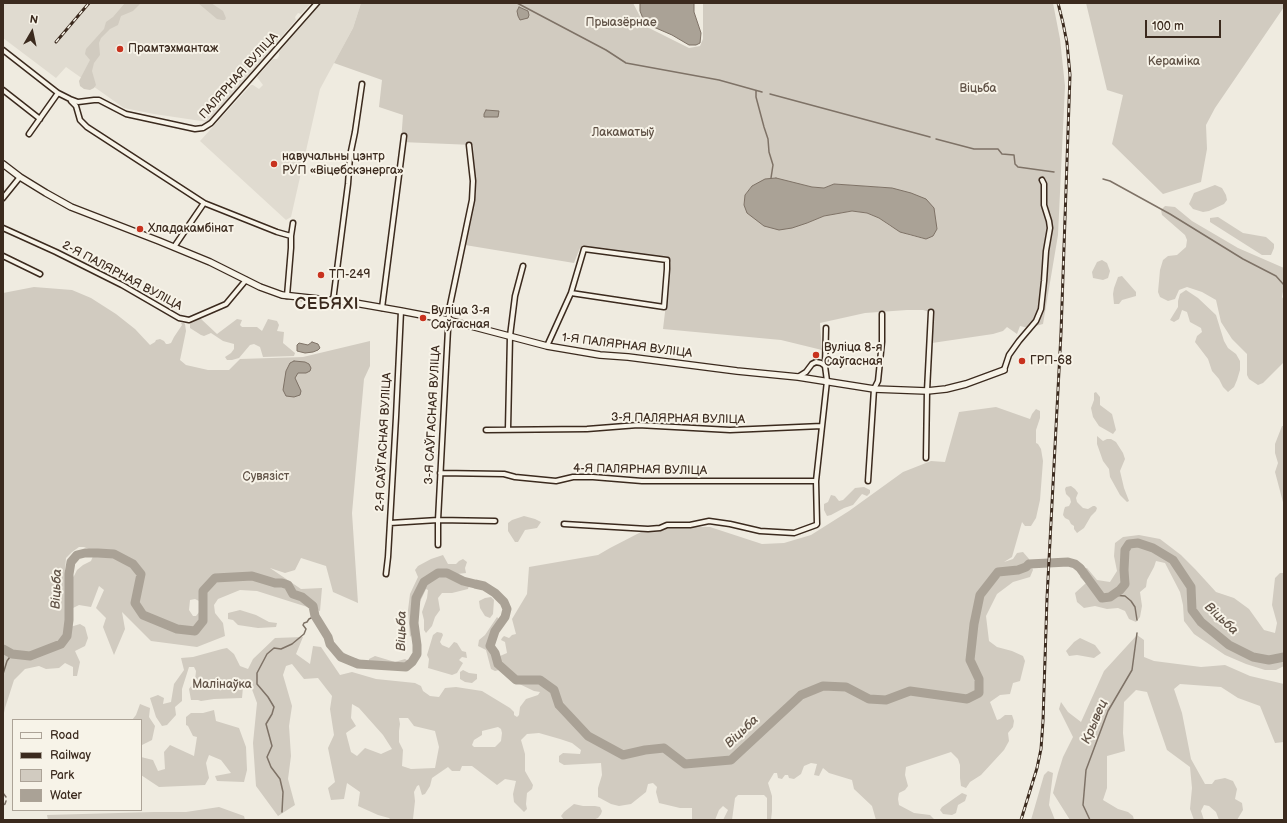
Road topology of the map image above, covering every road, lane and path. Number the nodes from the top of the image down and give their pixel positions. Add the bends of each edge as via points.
1 (317, 3) edge
2 (3, 50) edge
3 (362, 84) dead end
4 (3, 90) edge
5 (58, 93) junction
6 (70, 99) junction
7 (40, 119) junction
8 (29, 134) dead end
9 (404, 136) dead end
10 (469, 145) dead end
11 (3, 164) edge
12 (20, 177) junction
13 (1042, 180) dead end
14 (3, 198) edge
15 (204, 203) junction
16 (293, 223) dead end
17 (3, 228) edge
18 (291, 236) junction
19 (174, 247) junction
20 (3, 256) edge
21 (523, 266) dead end
22 (40, 274) dead end
23 (246, 280) junction
24 (571, 293) junction
25 (286, 296) junction
26 (333, 301) junction
27 (382, 308) junction
28 (401, 311) junction
29 (931, 312) dead end
30 (882, 314) dead end
31 (448, 320) junction
32 (826, 328) dead end
33 (510, 336) junction
34 (547, 346) junction
35 (825, 366) junction
36 (1004, 370) joint
37 (798, 377) junction
38 (827, 381) junction
39 (874, 389) junction
40 (927, 391) junction
41 (822, 426) junction
42 (508, 429) junction
43 (486, 430) dead end
44 (926, 458) dead end
45 (440, 473) junction
46 (816, 481) junction
47 (868, 481) dead end
48 (438, 520) junction
49 (494, 521) dead end
50 (390, 523) junction
51 (564, 524) dead end
52 (438, 545) dead end
53 (386, 574) dead end

1 - 6 street, ПАЛЯРНАЯ ВУЛІЦА via 211,124 203,128 195,129 126,114 99,100 78,102
2 - 5 street, ПАЛЯРНАЯ ВУЛІЦА
3 - 26 street via 350,156
4 - 7 street
5 - 6 street, ПАЛЯРНАЯ ВУЛІЦА
5 - 7 street
6 - 15 street via 76,106 80,120 87,127
7 - 8 street
9 - 27 street
10 - 31 street, 3-Я САЎГАСНАЯ ВУЛІЦА via 473,181 472,200
11 - 12 street, 1-Я ПАЛЯРНАЯ ВУЛІЦА
12 - 14 street
12 - 19 street, 1-Я ПАЛЯРНАЯ ВУЛІЦА via 71,207
13 - 36 street, 1-Я ПАЛЯРНАЯ ВУЛІЦА via 1044,205 1050,228 1041,310 1036,321 1009,355
15 - 18 street
15 - 19 street
16 - 18 street
17 - 23 street, 2-Я ПАЛЯРНАЯ ВУЛІЦА via 122,285 179,318 189,320 226,304
18 - 25 street
19 - 23 street, 1-Я ПАЛЯРНАЯ ВУЛІЦА
20 - 22 street
21 - 33 street via 515,296
23 - 25 street, 1-Я ПАЛЯРНАЯ ВУЛІЦА
24 - 24 street via 584,249 667,260 664,307
24 - 34 street
25 - 26 street, 1-Я ПАЛЯРНАЯ ВУЛІЦА
26 - 27 street, 1-Я ПАЛЯРНАЯ ВУЛІЦА
27 - 28 street, 1-Я ПАЛЯРНАЯ ВУЛІЦА
28 - 31 street, 1-Я ПАЛЯРНАЯ ВУЛІЦА
28 - 50 street, 2-Я САЎГАСНАЯ ВУЛІЦА
29 - 40 street
30 - 39 street via 878,381
31 - 33 street, 1-Я ПАЛЯРНАЯ ВУЛІЦА
31 - 45 street, 3-Я САЎГАСНАЯ ВУЛІЦА
32 - 35 street
33 - 34 street, 1-Я ПАЛЯРНАЯ ВУЛІЦА
33 - 42 street
34 - 37 street, 1-Я ПАЛЯРНАЯ ВУЛІЦА via 600,356
35 - 37 street via 816,362
35 - 38 street
36 - 40 street, 1-Я ПАЛЯРНАЯ ВУЛІЦА via 966,384
37 - 38 street, 1-Я ПАЛЯРНАЯ ВУЛІЦА
38 - 39 street, 1-Я ПАЛЯРНАЯ ВУЛІЦА
38 - 41 street
39 - 40 street, 1-Я ПАЛЯРНАЯ ВУЛІЦА
39 - 47 street
40 - 44 street
41 - 42 street, 3-Я ПАЛЯРНАЯ ВУЛІЦА via 730,430 638,426
41 - 46 street
42 - 43 street, 3-Я ПАЛЯРНАЯ ВУЛІЦА
45 - 46 street, 4-Я ПАЛЯРНАЯ ВУЛІЦА via 504,474 515,478 556,481 573,477 642,481
45 - 48 street, 3-Я САЎГАСНАЯ ВУЛІЦА
46 - 51 street via 817,524 794,533 760,531 709,521 648,529
48 - 49 street
48 - 50 street
48 - 52 street, 3-Я САЎГАСНАЯ ВУЛІЦА
50 - 53 street, 2-Я САЎГАСНАЯ ВУЛІЦА

